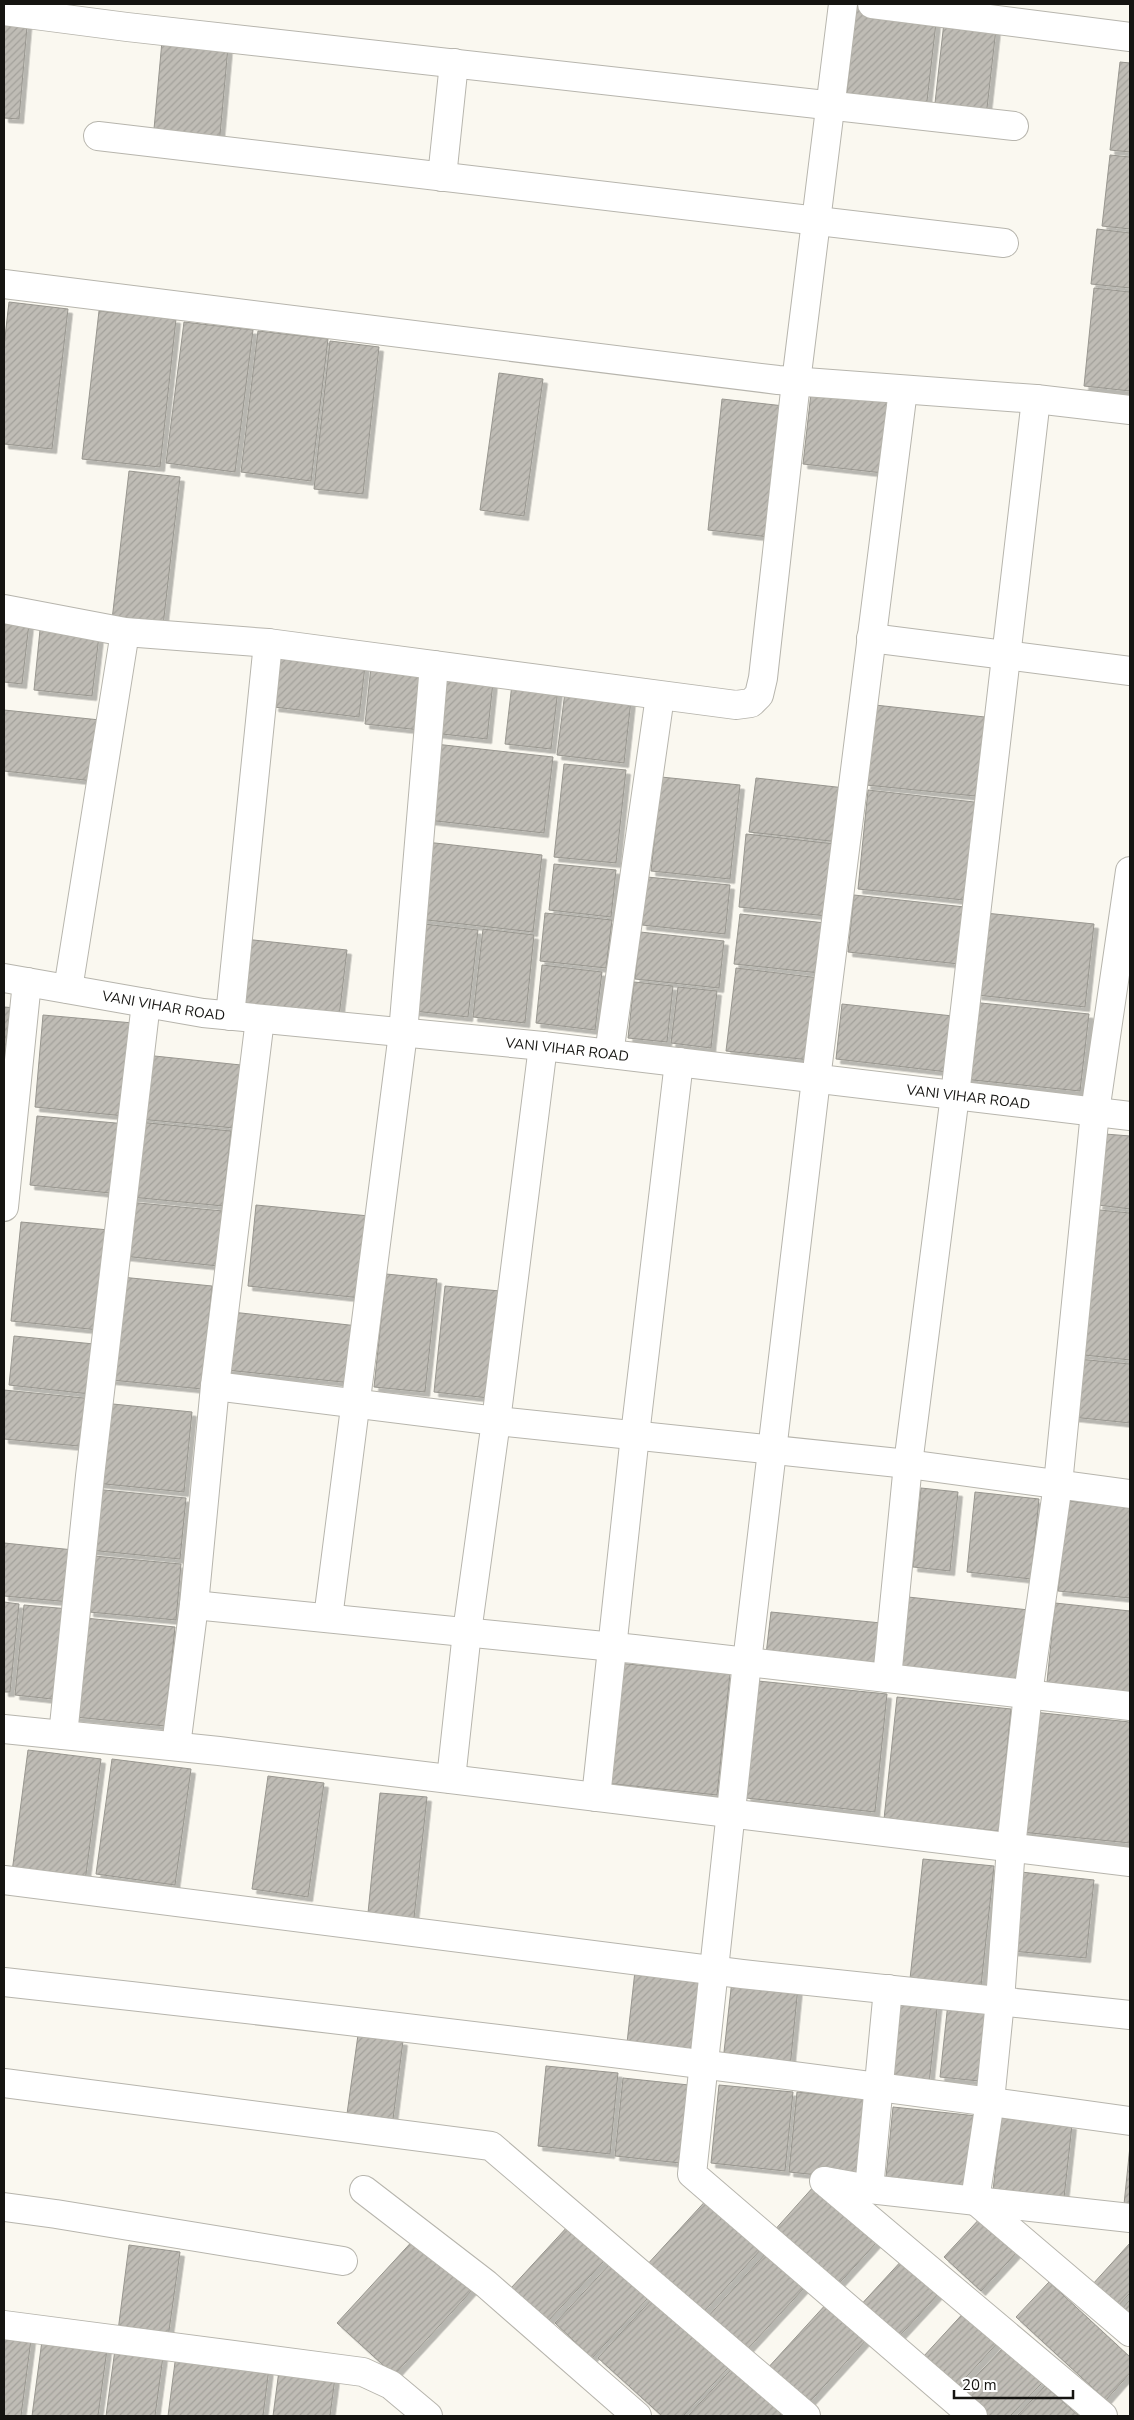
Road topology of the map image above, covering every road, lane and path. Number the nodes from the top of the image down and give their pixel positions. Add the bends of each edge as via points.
1 (843, 4) edge
2 (872, 4) edge
3 (4, 11) edge
4 (1130, 37) edge
5 (454, 64) junction
6 (830, 106) junction
7 (1014, 126) dead end
8 (98, 136) dead end
9 (442, 177) junction
10 (816, 220) junction
11 (1004, 243) dead end
12 (4, 284) edge
13 (796, 382) junction
14 (903, 390) junction
15 (1036, 399) junction
16 (1130, 410) edge
17 (4, 608) edge
18 (125, 632) junction
19 (871, 638) junction
20 (268, 644) junction
21 (1005, 656) junction
22 (434, 665) junction
23 (1130, 671) edge
24 (660, 696) junction
25 (1130, 871) edge
26 (16, 980) edge
27 (68, 989) junction
28 (146, 1003) junction
29 (230, 1016) junction
30 (260, 1019) junction
31 (403, 1032) junction
32 (543, 1046) junction
33 (609, 1054) junction
34 (679, 1062) junction
35 (816, 1078) junction
36 (955, 1095) junction
37 (1095, 1112) junction
38 (1130, 1116) edge
39 (4, 1207) edge
40 (216, 1386) junction
41 (356, 1403) junction
42 (496, 1420) junction
43 (635, 1435) junction
44 (772, 1450) junction
45 (908, 1464) junction
46 (1058, 1484) junction
47 (1130, 1494) edge
48 (194, 1605) junction
49 (328, 1618) junction
50 (467, 1632) junction
51 (613, 1647) junction
52 (747, 1662) junction
53 (887, 1678) junction
54 (1028, 1694) junction
55 (1130, 1706) edge
56 (4, 1729) edge
57 (63, 1735) junction
58 (176, 1746) junction
59 (451, 1779) junction
60 (596, 1796) junction
61 (731, 1813) junction
62 (1011, 1847) junction
63 (1130, 1862) edge
64 (4, 1880) edge
65 (714, 1970) junction
66 (4, 1982) edge
67 (888, 1989) junction
68 (1000, 2001) junction
69 (1130, 2015) edge
70 (705, 2063) junction
71 (4, 2083) edge
72 (878, 2086) junction
73 (990, 2101) junction
74 (1130, 2121) edge
75 (364, 2190) dead end
76 (869, 2190) junction
77 (975, 2200) junction
78 (4, 2207) edge
79 (1130, 2218) edge
80 (343, 2261) dead end
81 (4, 2325) edge
82 (1130, 2332) edge
83 (428, 2416) edge
84 (637, 2416) edge
85 (806, 2416) edge
86 (973, 2416) edge
87 (1103, 2416) edge

1 - 6 street
2 - 4 street
3 - 5 street
5 - 6 street
5 - 9 street
6 - 7 street
6 - 10 street
8 - 9 street
9 - 10 street
10 - 11 street
10 - 13 street
12 - 13 street
13 - 14 street
13 - 24 street via 759,695 750,704 736,705
14 - 15 street
14 - 19 street
15 - 16 street
15 - 21 street
17 - 18 street
18 - 20 street
18 - 27 street
19 - 21 street
19 - 35 street
20 - 22 street
20 - 29 street
21 - 23 street
21 - 36 street
22 - 24 street
22 - 31 street
24 - 33 street
25 - 37 street
26 - 27 street, VANI VIHAR ROAD
26 - 39 street
27 - 28 street, VANI VIHAR ROAD
28 - 29 street, VANI VIHAR ROAD
28 - 57 street
29 - 30 street, VANI VIHAR ROAD
30 - 31 street, VANI VIHAR ROAD
30 - 40 street
31 - 32 street, VANI VIHAR ROAD
31 - 41 street
32 - 33 street, VANI VIHAR ROAD
32 - 42 street
33 - 34 street, VANI VIHAR ROAD
34 - 35 street, VANI VIHAR ROAD
34 - 43 street
35 - 36 street, VANI VIHAR ROAD
35 - 44 street
36 - 37 street, VANI VIHAR ROAD
36 - 45 street
37 - 38 street, VANI VIHAR ROAD
37 - 46 street
40 - 41 street
40 - 48 street
41 - 42 street
41 - 49 street
42 - 43 street
42 - 50 street
43 - 44 street
43 - 51 street
44 - 45 street
44 - 52 street
45 - 46 street
45 - 53 street
46 - 47 street
46 - 54 street
48 - 49 street
48 - 58 street
49 - 50 street
50 - 51 street
50 - 59 street
51 - 52 street
51 - 60 street
52 - 53 street
52 - 61 street
53 - 54 street
54 - 55 street
54 - 62 street
56 - 57 street
57 - 58 street
58 - 59 street
59 - 60 street
60 - 61 street
61 - 62 street
61 - 65 street
62 - 63 street
62 - 68 street
64 - 65 street
65 - 67 street
65 - 70 street
66 - 70 street
67 - 68 street
67 - 72 street
68 - 69 street
68 - 73 street
70 - 72 street
70 - 86 street via 692,2174
71 - 85 street via 491,2146
72 - 73 street
72 - 76 street
73 - 74 street
73 - 77 street
75 - 84 street via 486,2284
76 - 77 street
76 - 87 street via 824,2181
77 - 79 street
77 - 82 street
78 - 80 street
81 - 83 street via 363,2372 391,2385

